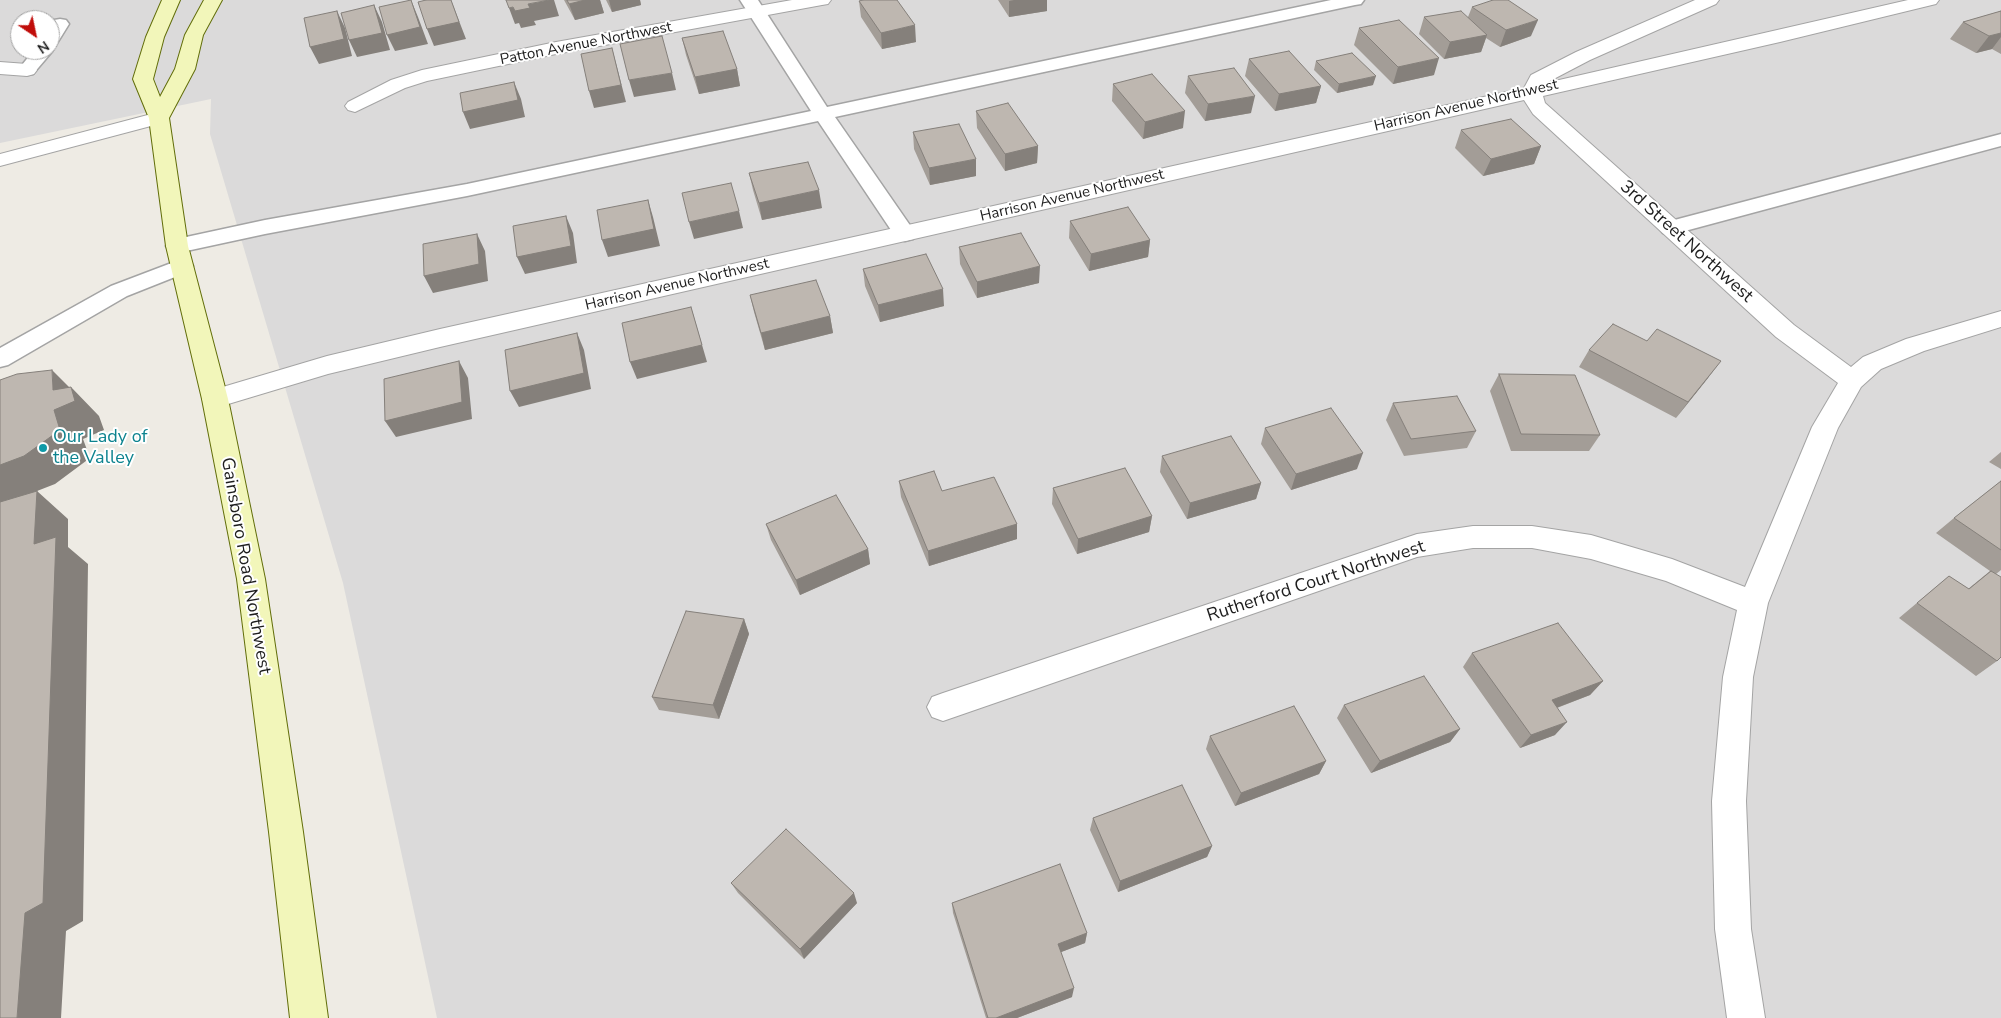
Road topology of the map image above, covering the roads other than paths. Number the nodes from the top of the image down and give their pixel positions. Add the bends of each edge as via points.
1 (171, 0) edge
2 (213, 0) edge
3 (822, 0) edge
4 (1355, 0) edge
5 (1710, 0) edge
6 (1930, 0) edge
7 (753, 6) edge
8 (36, 60) edge
9 (0, 68) edge
10 (27, 70) joint
11 (1532, 92) junction
12 (354, 106) dead end
13 (823, 114) junction
14 (160, 118) junction
15 (2001, 140) edge
16 (0, 160) edge
17 (1670, 228) junction
18 (905, 234) junction
19 (180, 256) junction
20 (2001, 319) edge
21 (0, 359) edge
22 (1852, 381) junction
23 (215, 399) junction
24 (1753, 603) junction
25 (943, 707) dead end
26 (309, 1018) edge
27 (1746, 1018) edge

1 - 14 main road, Gainsboro Road Northwest via 155,37 143,79
2 - 14 main road via 194,35 185,70
3 - 7 street, Patton Avenue Northwest
4 - 13 lane
5 - 11 street via 1538,79
6 - 11 street, Harrison Avenue Northwest
7 - 12 street, Patton Avenue Northwest via 422,76
7 - 13 lane
8 - 10 lane
9 - 10 street
11 - 17 street, 3rd Street Northwest via 1540,110
11 - 18 street, Harrison Avenue Northwest
13 - 18 lane
13 - 19 lane via 467,190 266,227
14 - 16 street
14 - 19 main road, Gainsboro Road Northwest
15 - 17 lane
17 - 22 street, 3rd Street Northwest via 1785,331
18 - 23 street, Harrison Avenue Northwest via 327,365
19 - 21 lane
19 - 23 main road, Gainsboro Road Northwest
20 - 22 street via 1915,344 1872,363
22 - 24 street via 1825,427
23 - 26 main road, Gainsboro Road Northwest via 251,579
24 - 25 street, Rutherford Court Northwest via 1672,571 1591,547 1532,537 1473,537 1417,546
24 - 27 street via 1738,677 1729,801 1733,929

